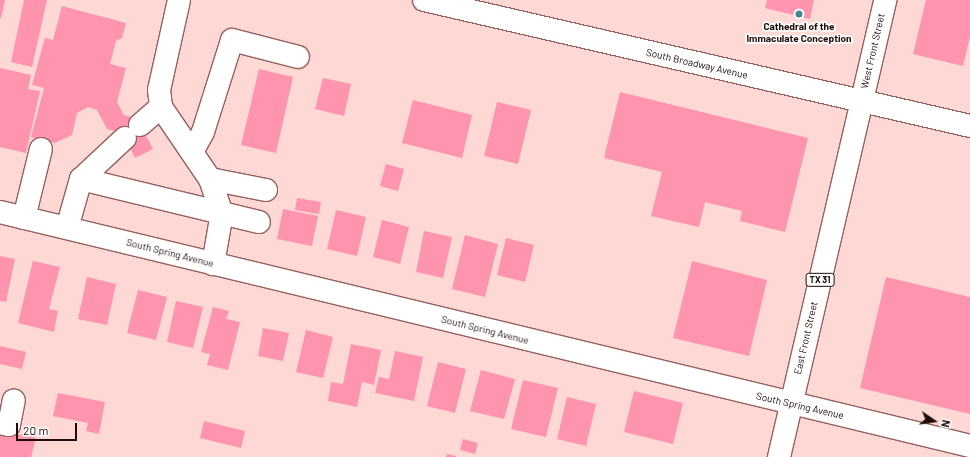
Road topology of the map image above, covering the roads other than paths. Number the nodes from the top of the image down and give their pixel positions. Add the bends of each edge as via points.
1 (179, 0) edge
2 (424, 0) edge
3 (885, 0) edge
4 (298, 57) dead end
5 (861, 102) junction
6 (161, 107) junction
7 (970, 126) edge
8 (41, 149) dead end
9 (192, 152) junction
10 (81, 179) junction
11 (210, 179) junction
12 (266, 190) dead end
13 (0, 212) edge
14 (222, 213) junction
15 (24, 218) junction
16 (259, 222) dead end
17 (66, 228) junction
18 (213, 264) junction
19 (14, 400) dead end
20 (791, 404) junction
21 (0, 423) edge
22 (970, 446) edge
23 (779, 457) edge

1 - 6 main road via 159,90
2 - 5 main road, South Broadway Avenue
3 - 5 main road, West Front Street / TX 31
4 - 9 main road via 232,40 203,132
5 - 7 main road, South Broadway Avenue
5 - 20 main road, East Front Street / TX 31
6 - 9 main road
6 - 10 main road
8 - 15 main road
9 - 11 main road
10 - 14 main road
10 - 17 main road
11 - 12 main road
11 - 14 main road
13 - 15 main road, South Spring Avenue
14 - 16 main road
14 - 18 main road
15 - 17 main road, South Spring Avenue
17 - 18 main road, South Spring Avenue
18 - 20 main road, South Spring Avenue
19 - 21 main road via 8,425
20 - 22 main road, South Spring Avenue
20 - 23 main road, East Front Street / TX 31

